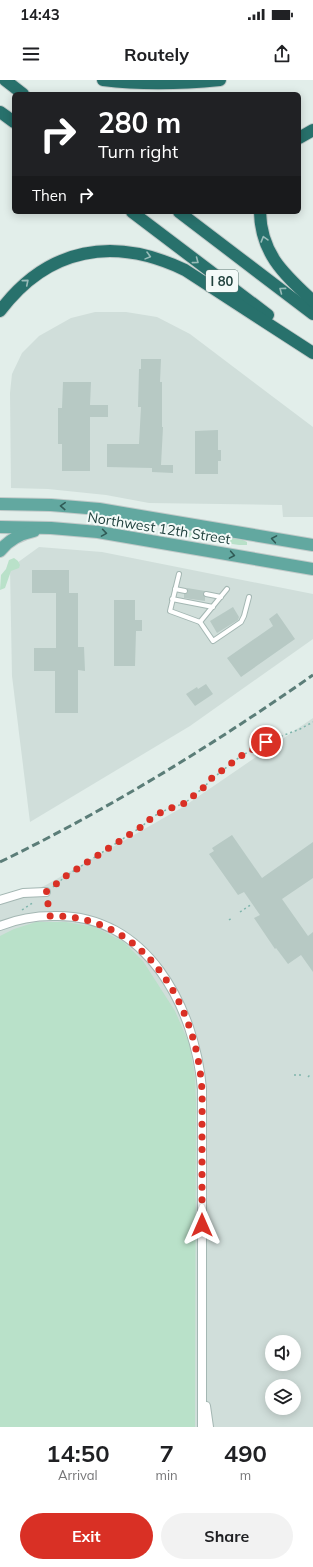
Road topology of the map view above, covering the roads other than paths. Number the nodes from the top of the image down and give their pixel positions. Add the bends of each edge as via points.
1 (5, 80) edge
2 (103, 80) edge
3 (220, 80) edge
4 (20, 92) edge
5 (0, 112) edge
6 (12, 121) edge
7 (313, 130) edge
8 (301, 137) edge
9 (135, 214) edge
10 (182, 214) edge
11 (260, 214) edge
12 (313, 301) edge
13 (0, 311) edge
14 (313, 314) edge
15 (313, 350) edge
16 (313, 353) edge
17 (0, 504) edge
18 (0, 527) edge
19 (51, 528) junction
20 (313, 545) edge
21 (0, 551) edge
22 (313, 569) edge
23 (179, 574) dead end
24 (175, 589) junction
25 (227, 589) dead end
26 (185, 591) dead end
27 (206, 594) dead end
28 (221, 597) junction
29 (249, 597) dead end
30 (172, 599) junction
31 (213, 607) junction
32 (200, 622) junction
33 (46, 892) road end
34 (0, 900) edge
35 (0, 926) edge
36 (202, 1380) junction
37 (202, 1427) edge
38 (209, 1427) edge

1 - 4 highway
2 - 3 highway via 164,84
5 - 6 highway
7 - 8 highway
9 -> 15 highway, I 80
14 -> 10 highway, I 80
12 -> 11 highway via 284,274 270,255 262,235
13 -> 16 highway via 19,288 58,262 94,252 134,252 185,270
20 -> 17 main road, Northwest 12th Street via 99,509 44,504
18 - 19 main road, Northwest 12th Street
19 - 21 main road via 22,534
19 -> 22 main road, Northwest 12th Street via 98,532
23 - 24 lane
24 - 26 lane
24 - 30 lane
25 - 28 lane
27 - 28 lane
28 - 31 lane
29 - 32 lane via 241,622 212,641
30 - 31 lane
30 - 32 lane via 170,611
31 - 32 lane
33 - 34 street via 23,893
35 - 36 street via 27,918 67,916 109,927 146,953 176,996 193,1037 202,1090
36 - 37 street
36 - 38 street

